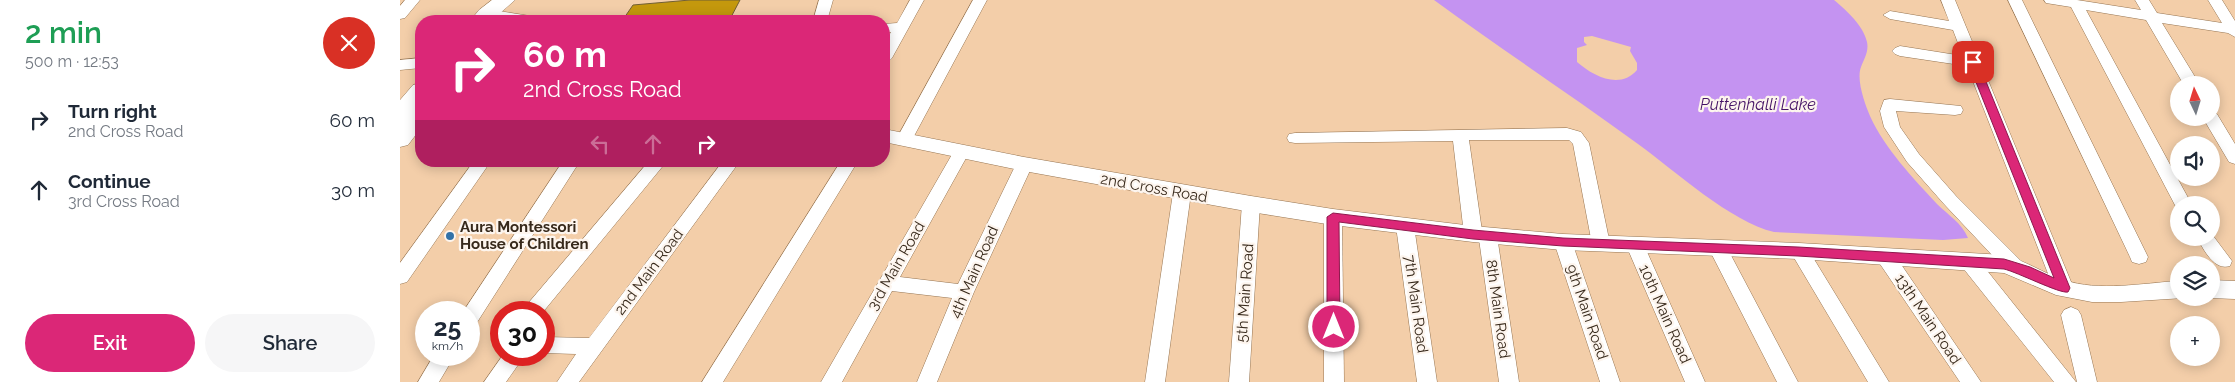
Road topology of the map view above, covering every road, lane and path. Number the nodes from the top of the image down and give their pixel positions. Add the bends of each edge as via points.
1 (413, 0) edge
2 (523, 0) edge
3 (826, 0) edge
4 (918, 0) edge
5 (980, 0) edge
6 (1948, 0) edge
7 (2015, 0) edge
8 (2056, 0) edge
9 (2142, 0) edge
10 (2215, 0) edge
11 (2076, 4) junction
12 (494, 14) edge
13 (400, 15) edge
14 (822, 15) edge
15 (1890, 16) dead end
16 (2151, 17) junction
17 (902, 27) junction
18 (1959, 27) junction
19 (890, 28) edge
20 (2234, 31) edge
21 (890, 48) edge
22 (1900, 51) dead end
23 (1973, 62) junction
24 (415, 64) edge
25 (400, 65) edge
26 (2187, 76) edge
27 (415, 103) edge
28 (415, 109) edge
29 (1955, 110) dead end
30 (400, 115) edge
31 (2216, 126) edge
32 (1460, 134) junction
33 (890, 136) edge
34 (400, 138) edge
35 (905, 138) junction
36 (1295, 138) dead end
37 (962, 151) junction
38 (2235, 158) edge
39 (1024, 164) junction
40 (479, 167) edge
41 (568, 167) edge
42 (655, 167) edge
43 (728, 167) edge
44 (846, 167) edge
45 (1182, 192) junction
46 (2178, 196) edge
47 (1252, 204) junction
48 (1333, 217) junction
49 (1405, 226) junction
50 (1480, 235) junction
51 (1563, 242) junction
52 (1601, 244) junction
53 (1635, 245) junction
54 (2212, 246) edge
55 (1718, 249) junction
56 (1798, 251) junction
57 (1885, 256) junction
58 (2139, 257) dead end
59 (2223, 260) dead end
60 (1970, 263) junction
61 (2014, 266) junction
62 (400, 277) edge
63 (886, 283) junction
64 (2064, 288) junction
65 (2220, 289) edge
66 (2170, 290) edge
67 (2235, 290) edge
68 (964, 292) junction
69 (541, 301) edge
70 (480, 302) edge
71 (2071, 314) dead end
72 (555, 345) edge
73 (594, 346) junction
74 (438, 366) edge
75 (506, 366) edge
76 (428, 382) edge
77 (494, 382) edge
78 (567, 382) edge
79 (712, 382) edge
80 (832, 382) edge
81 (927, 382) edge
82 (1155, 382) edge
83 (1238, 382) edge
84 (1334, 382) edge
85 (1427, 382) edge
86 (1509, 382) edge
87 (1610, 382) edge
88 (1695, 382) edge
89 (1788, 382) edge
90 (1879, 382) edge
91 (1971, 382) edge
92 (2066, 382) edge
93 (2087, 382) edge

1 - 13 street
2 - 12 main road
3 - 14 street
4 - 17 street
5 - 35 street
6 - 18 street
7 - 58 street
8 - 11 street
9 - 16 street
10 - 20 street
11 - 16 street
11 - 46 street
15 - 18 street
16 - 20 street
16 - 26 street
17 - 19 street
17 - 21 street
18 - 23 street
22 - 23 street
23 - 64 street
24 - 25 street
27 - 30 main road
28 - 34 main road
29 - 61 street via 1890,104 1888,111 1892,127 1913,158
31 - 38 street
32 - 36 street
32 - 50 street, 8th Main Road
32 - 52 street via 1567,133 1575,136 1581,143
33 - 35 street, 2nd Cross Road
35 - 37 street, 2nd Cross Road
37 - 39 street, 2nd Cross Road
37 - 63 street, 3rd Main Road
39 - 45 street, 2nd Cross Road
39 - 68 street, 4th Main Road
40 - 62 street
41 - 70 street
42 - 69 street
43 - 73 street, 2nd Main Road
44 - 79 street
45 - 47 street, 2nd Cross Road
45 - 82 street
47 - 48 street, 2nd Cross Road
47 - 83 street, 5th Main Road
48 - 49 street, 2nd Cross Road
48 - 84 street
49 - 50 street, 2nd Cross Road
49 - 85 street, 7th Main Road
50 - 51 street, 2nd Cross Road
50 - 86 street, 8th Main Road
51 - 52 street, 2nd Cross Road
51 - 87 street, 9th Main Road
52 - 53 street, 2nd Cross Road
53 - 55 street, 2nd Cross Road
53 - 88 street, 10th Main Road
54 - 59 street
55 - 56 street, 2nd Cross Road
55 - 89 street
56 - 57 street, 2nd Cross Road
56 - 90 street
57 - 60 street, 2nd Cross Road
57 - 91 street, 13th Main Road
60 - 61 street, 2nd Cross Road
60 - 92 street
61 - 64 street, 2nd Cross Road
63 - 68 street
63 - 80 street, 3rd Main Road
64 - 66 street, 2nd Cross Road via 2092,292
65 - 67 street
68 - 81 street, 4th Main Road
71 - 93 street
72 - 73 street
73 - 78 street, 2nd Main Road
74 - 76 street
75 - 77 street

